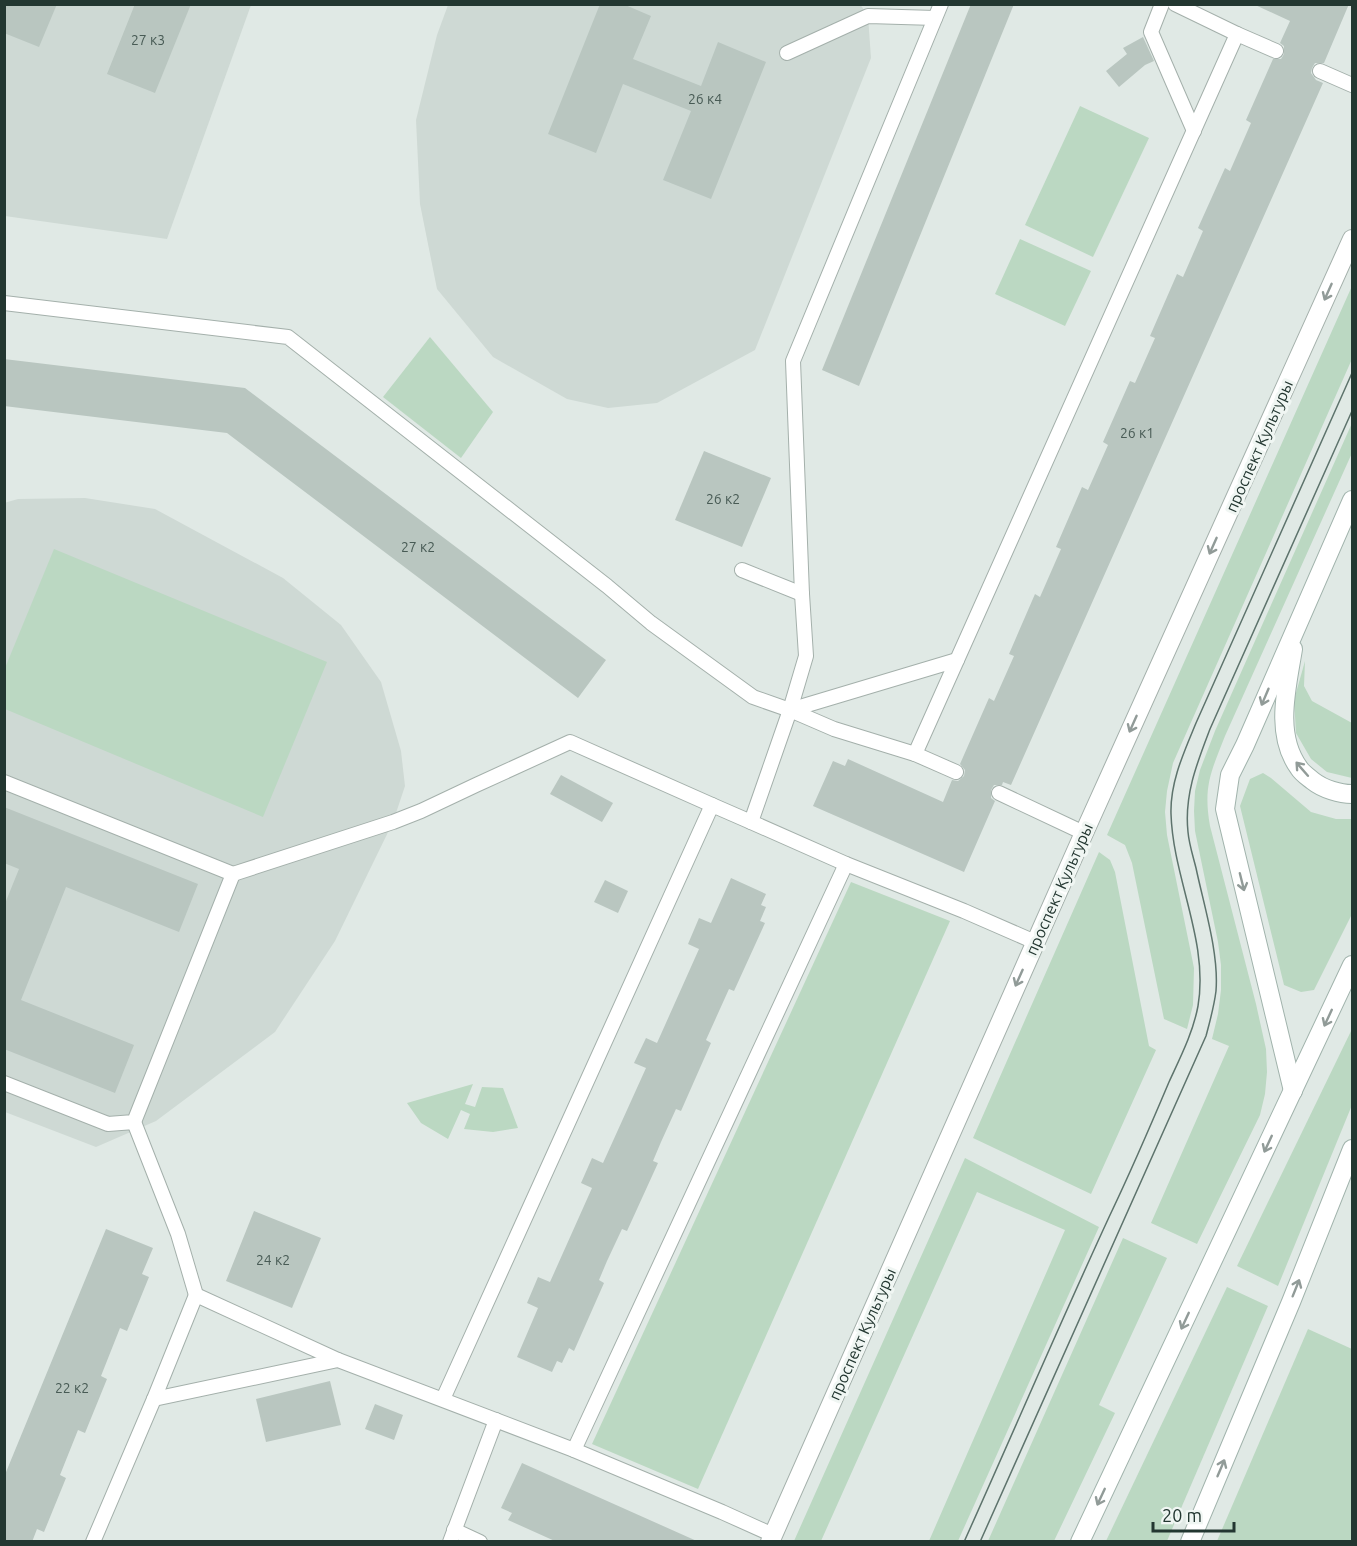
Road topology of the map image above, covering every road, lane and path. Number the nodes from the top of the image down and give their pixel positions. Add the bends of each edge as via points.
1 (941, 4) edge
2 (1161, 4) edge
3 (1175, 4) edge
4 (935, 18) junction
5 (1238, 34) junction
6 (1276, 51) dead end
7 (787, 53) dead end
8 (1320, 71) dead end
9 (1353, 85) edge
10 (1194, 131) junction
11 (1353, 239) edge
12 (4, 303) edge
13 (1353, 500) edge
14 (742, 570) dead end
15 (802, 594) junction
16 (1297, 624) junction
17 (957, 660) junction
18 (790, 710) junction
19 (915, 754) junction
20 (956, 772) dead end
21 (4, 782) edge
22 (999, 793) dead end
23 (1353, 794) edge
24 (712, 805) junction
25 (752, 822) junction
26 (1084, 833) junction
27 (846, 864) junction
28 (233, 874) junction
29 (1035, 942) junction
30 (1353, 965) edge
31 (4, 1083) edge
32 (1293, 1091) junction
33 (134, 1122) junction
34 (1353, 1149) edge
35 (196, 1295) junction
36 (338, 1360) junction
37 (154, 1399) junction
38 (443, 1399) junction
39 (496, 1420) junction
40 (574, 1450) junction
41 (452, 1536) edge
42 (772, 1538) edge
43 (93, 1542) edge
44 (480, 1542) edge
45 (1080, 1542) edge
46 (1190, 1542) edge

1 - 4 lane
2 - 10 lane via 1151,32
3 - 5 lane
4 - 7 lane via 868,16
4 - 15 lane via 793,361
5 - 6 lane
5 - 10 lane
8 - 9 lane
10 - 17 lane
11 -> 26 main road, проспект Культуры
12 - 18 lane via 288,338 660,629 753,697
13 - 16 main road
14 - 15 lane
15 - 18 lane via 806,656
23 -> 16 main road via 1317,784 1300,770 1290,753 1285,702
16 -> 32 main road via 1230,775 1225,809
17 - 18 lane
17 - 19 lane
18 - 19 lane via 834,729
18 - 25 lane
19 - 20 lane
21 - 28 lane
22 - 26 lane
24 - 25 lane
24 - 28 lane via 570,742 393,822
24 - 38 lane
25 - 27 lane
26 - 29 main road, проспект Культуры
27 - 29 lane
27 - 40 lane
28 - 33 lane
29 -> 42 main road, проспект Культуры
30 -> 32 main road
31 - 33 lane via 108,1124
32 -> 45 main road
33 - 35 lane via 178,1234
46 -> 34 main road
35 - 36 lane
35 - 37 lane
36 - 37 lane
36 - 38 lane
37 - 43 lane
38 - 39 lane
39 - 40 lane
39 - 41 lane
40 - 42 lane via 722,1512
41 - 44 lane

